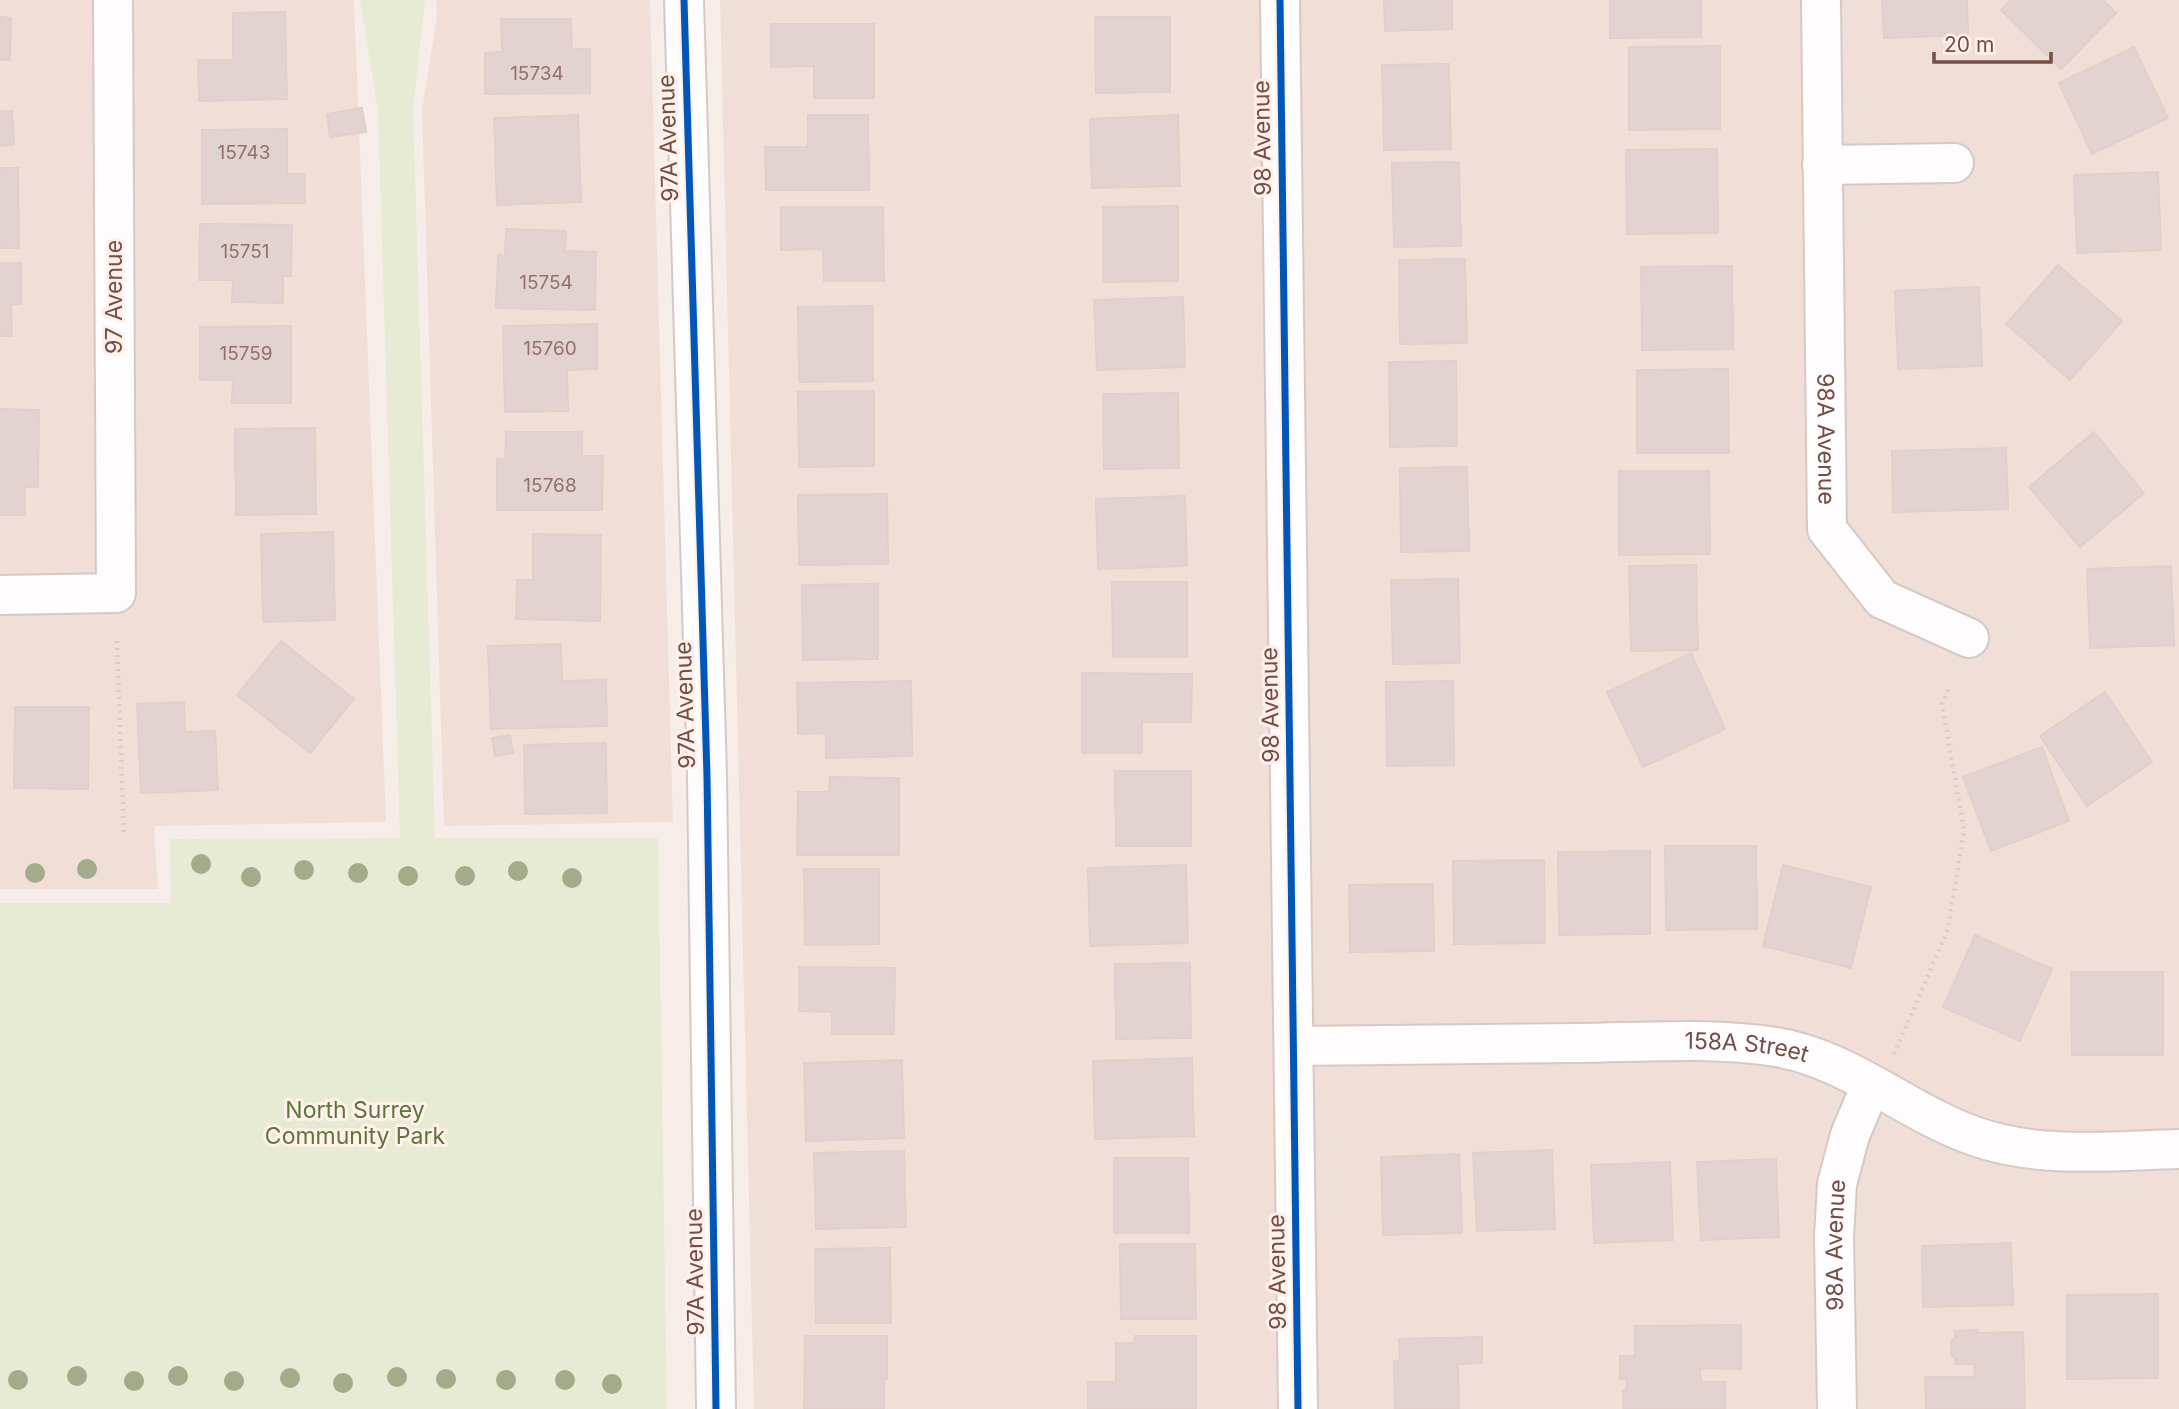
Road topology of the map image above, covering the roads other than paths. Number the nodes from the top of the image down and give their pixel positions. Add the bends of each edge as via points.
1 (113, 0) edge
2 (684, 0) edge
3 (1280, 0) edge
4 (1821, 0) edge
5 (1954, 163) dead end
6 (1822, 165) junction
7 (0, 595) edge
8 (1969, 638) dead end
9 (1294, 1046) junction
10 (1882, 1071) junction
11 (2179, 1149) edge
12 (716, 1409) edge
13 (1298, 1409) edge
14 (1837, 1409) edge

1 - 7 street, 97 Avenue via 116,593
2 - 12 street, 97A Avenue via 707,776
3 - 9 street, 98 Avenue
4 - 6 street, 98A Avenue
5 - 6 street
6 - 8 street, 98A Avenue via 1827,528 1882,599
9 - 10 street, 158A Street via 1735,1043 1777,1047 1829,1063
9 - 13 street, 98 Avenue
10 - 11 street, 158A Street via 1951,1127 1976,1137 2055,1152
10 - 14 street, 98A Avenue via 1850,1135 1838,1184

